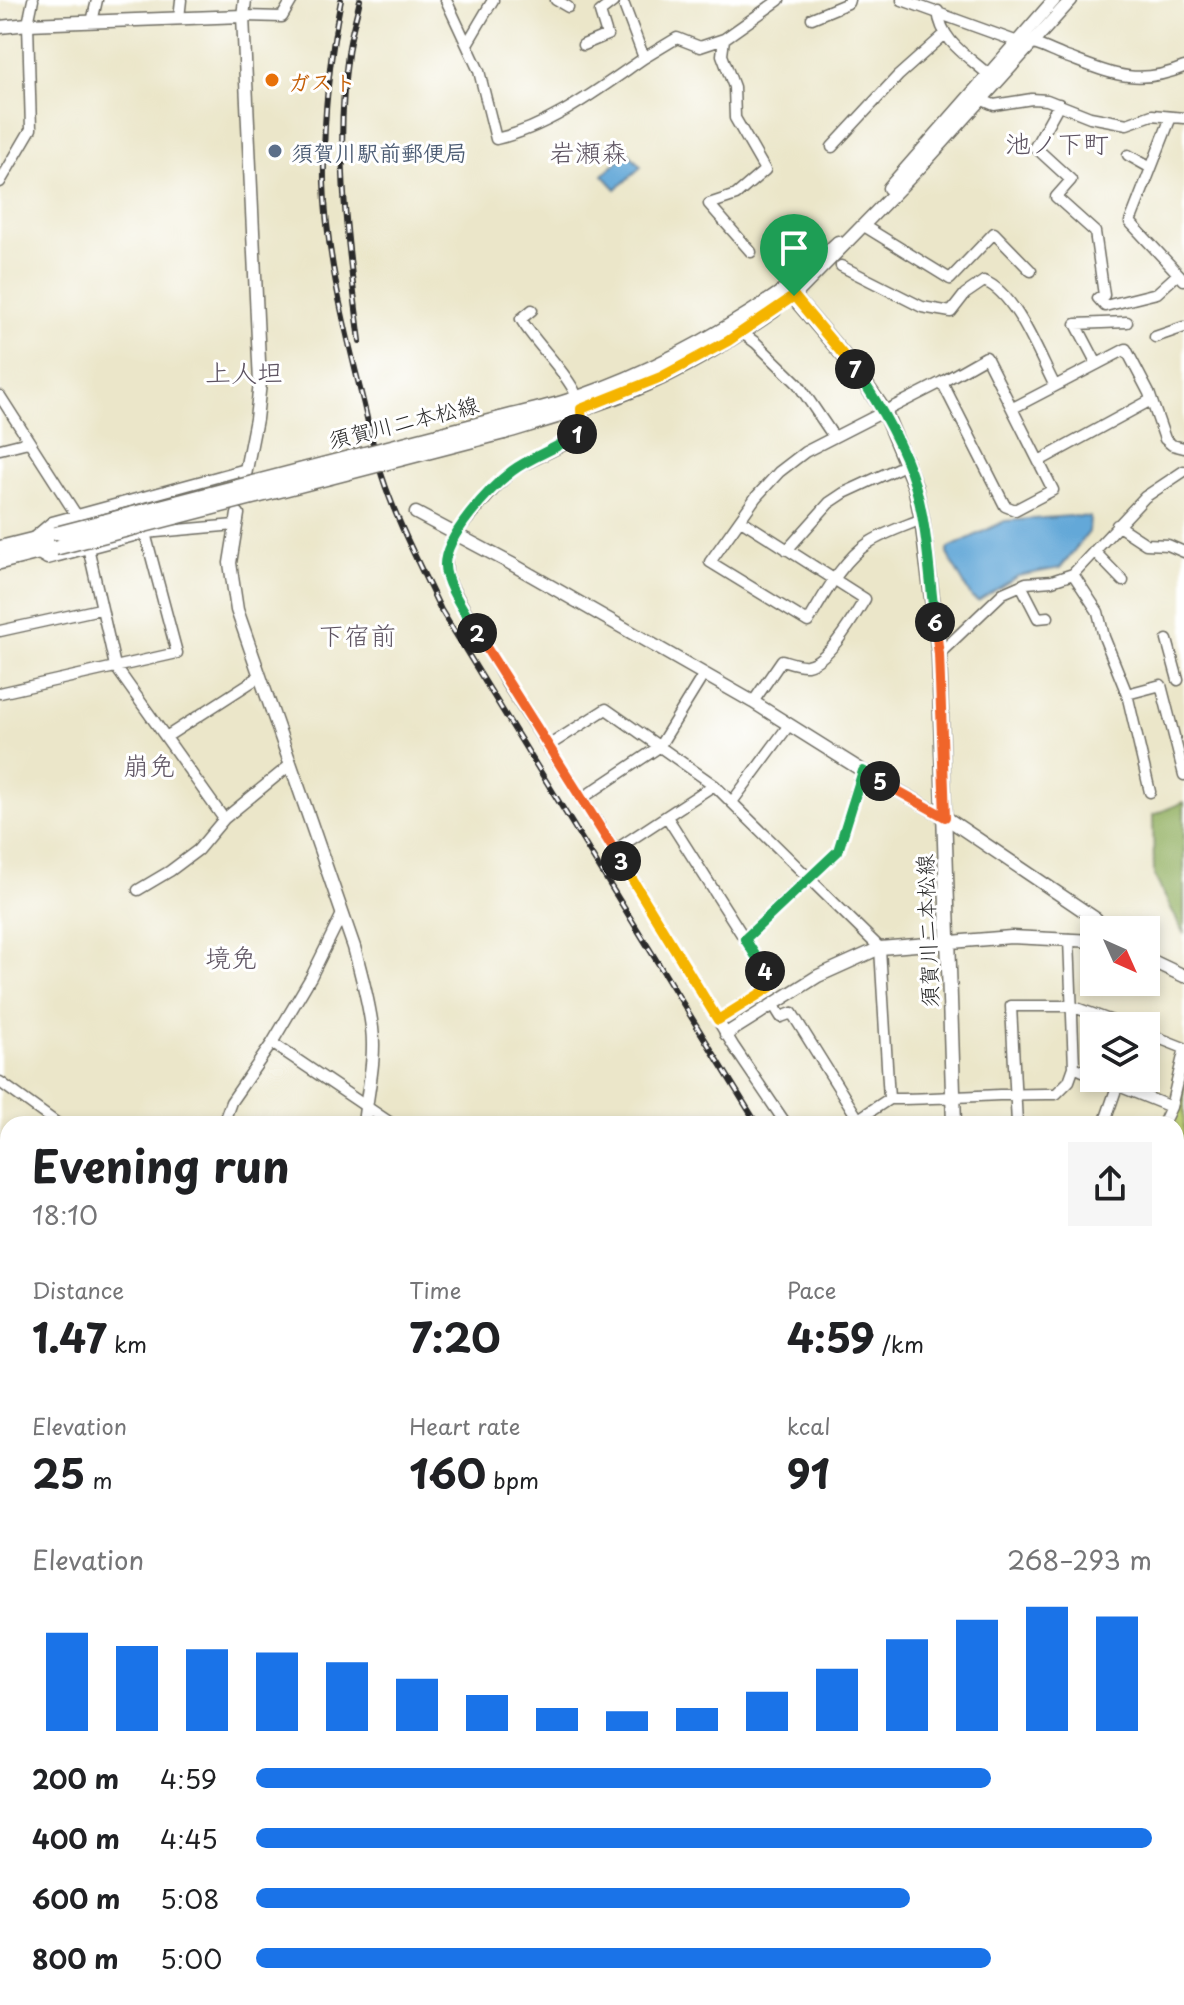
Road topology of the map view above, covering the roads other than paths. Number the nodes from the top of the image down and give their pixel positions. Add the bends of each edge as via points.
1 (33, 0) edge
2 (97, 0) edge
3 (181, 0) edge
4 (245, 0) edge
5 (292, 0) edge
6 (446, 0) edge
7 (493, 0) edge
8 (556, 0) edge
9 (779, 0) edge
10 (849, 0) edge
11 (902, 0) edge
12 (1054, 0) edge
13 (1060, 0) edge
14 (1071, 0) edge
15 (619, 2) edge
16 (568, 7) dead end
17 (938, 11) junction
18 (243, 16) junction
19 (179, 18) junction
20 (812, 18) dead end
21 (92, 22) junction
22 (28, 24) junction
23 (0, 27) edge
24 (944, 35) junction
25 (724, 39) junction
26 (1018, 42) junction
27 (1033, 42) junction
28 (467, 44) junction
29 (583, 45) dead end
30 (644, 58) junction
31 (1184, 67) edge
32 (990, 76) junction
33 (980, 99) junction
34 (1059, 104) junction
35 (1171, 117) junction
36 (1184, 118) edge
37 (832, 147) dead end
38 (1128, 155) dead end
39 (1151, 168) junction
40 (0, 182) edge
41 (864, 226) junction
42 (751, 252) dead end
43 (841, 266) dead end
44 (1031, 271) dead end
45 (1181, 277) edge
46 (790, 292) junction
47 (532, 310) dead end
48 (1127, 322) dead end
49 (1184, 327) edge
50 (741, 332) junction
51 (1155, 337) dead end
52 (1097, 364) junction
53 (942, 382) junction
54 (1055, 386) junction
55 (0, 396) edge
56 (1151, 400) junction
57 (579, 404) junction
58 (1013, 408) junction
59 (884, 411) junction
60 (502, 425) junction
61 (834, 437) junction
62 (28, 442) junction
63 (1184, 448) edge
64 (0, 449) edge
65 (1039, 461) junction
66 (907, 464) junction
67 (1184, 471) edge
68 (246, 472) joint
69 (416, 513) dead end
70 (77, 516) junction
71 (922, 519) junction
72 (236, 520) joint
73 (741, 520) junction
74 (1117, 525) junction
75 (145, 533) junction
76 (454, 535) junction
77 (33, 546) junction
78 (88, 547) junction
79 (0, 550) edge
80 (787, 550) junction
81 (1094, 551) junction
82 (1184, 552) edge
83 (8, 560) edge
84 (1073, 574) junction
85 (835, 578) junction
86 (1123, 581) dead end
87 (1021, 585) junction
88 (100, 609) junction
89 (1048, 617) dead end
90 (0, 631) edge
91 (1167, 640) dead end
92 (939, 654) junction
93 (115, 666) junction
94 (704, 674) junction
95 (259, 677) junction
96 (1181, 679) edge
97 (1161, 685) junction
98 (0, 693) edge
99 (1127, 694) junction
100 (753, 702) junction
101 (789, 725) junction
102 (166, 737) junction
103 (548, 746) junction
104 (659, 747) junction
105 (290, 765) junction
106 (863, 771) junction
107 (1184, 775) edge
108 (714, 785) junction
109 (1150, 792) dead end
110 (581, 799) junction
111 (732, 802) junction
112 (667, 817) junction
113 (945, 817) junction
114 (224, 819) junction
115 (615, 850) junction
116 (809, 880) junction
117 (138, 890) dead end
118 (342, 914) junction
119 (1092, 916) edge
120 (745, 939) junction
121 (1069, 939) junction
122 (1080, 940) edge
123 (947, 942) junction
124 (880, 948) junction
125 (1160, 965) edge
126 (1184, 976) edge
127 (773, 1004) junction
128 (1071, 1006) junction
129 (1088, 1012) edge
130 (718, 1020) junction
131 (726, 1034) junction
132 (1160, 1039) edge
133 (272, 1043) junction
134 (1184, 1050) edge
135 (1074, 1067) junction
136 (1080, 1070) edge
137 (0, 1082) edge
138 (1115, 1092) edge
139 (1140, 1092) edge
140 (1016, 1093) junction
141 (889, 1099) junction
142 (953, 1099) junction
143 (366, 1107) junction
144 (1171, 1107) junction
145 (47, 1116) edge
146 (226, 1116) edge
147 (365, 1116) edge
148 (380, 1116) edge
149 (781, 1116) edge
150 (853, 1116) edge
151 (865, 1116) edge
152 (954, 1116) edge
153 (1017, 1116) edge
154 (1107, 1116) edge
155 (1167, 1116) edge

1 - 22 street
2 - 21 street
3 - 19 street
4 - 18 street
5 - 18 street via 282,17
6 - 28 street
7 - 28 street
8 - 16 street
9 - 25 street
10 - 20 street
11 - 17 street
12 - 26 street
13 - 26 street
14 - 27 street
15 - 29 street via 600,12 607,35
15 - 30 street
17 - 24 street
17 - 26 street
18 - 19 street
18 - 68 street via 260,383
19 - 21 street
21 - 22 street
22 - 23 street
22 - 40 street via 31,129
24 - 32 street
24 - 37 street
25 - 30 street via 700,47 677,38
25 - 42 street via 722,55 734,87 735,118 765,170 736,195 709,204
26 - 27 street
26 - 32 street
27 - 31 street via 1124,77 1142,79
27 - 33 street
28 - 30 street via 496,139 517,134 592,94
32 - 46 street
33 - 34 street via 994,105 1032,99
33 - 41 street
34 - 35 street via 1127,124 1143,116
34 - 45 street via 1035,147 1071,180 1056,197 1095,232 1104,295 1100,302 1108,306 1157,293
35 - 36 street
35 - 39 street
38 - 39 street
39 - 45 street via 1130,222
41 - 44 street via 950,279 994,233
41 - 46 street
43 - 54 street via 922,307 951,312 977,284 991,283 1010,301
46 - 50 main road, 須賀川二本松線
46 - 57 main road, 須賀川二本松線 via 657,368
46 - 59 main road, 須賀川二本松線
47 - 57 street via 521,319
48 - 52 street via 1076,324
49 - 51 street
50 - 57 main road, 須賀川二本松線 via 661,377
50 - 61 street via 798,384
52 - 54 street
52 - 56 street via 1126,349
53 - 58 street via 986,357
53 - 59 street
53 - 65 street via 1005,506 1015,510 1053,490
54 - 58 street
55 - 62 street
56 - 63 street via 1165,439
56 - 65 street
57 - 60 main road, 須賀川二本松線
57 - 76 street via 582,431 513,470
58 - 65 street
59 - 61 street
59 - 66 main road, 須賀川二本松線
60 - 77 main road, 須賀川二本松線, bridge via 60,533
60 - 77 main road, 須賀川二本松線, bridge via 55,548
61 - 73 street via 779,472
62 - 64 street
62 - 70 street
66 - 71 main road, 須賀川二本松線
66 - 80 street via 829,503
67 - 74 street via 1145,497
68 - 70 street
69 - 76 street
70 - 77 street via 52,522
71 - 85 street via 873,540
71 - 92 main road, 須賀川二本松線
72 - 75 street
72 - 95 street via 230,563 233,591
73 - 80 street
73 - 85 street via 710,562 808,622
74 - 81 street
74 - 82 street via 1146,544
75 - 78 street
75 - 93 street via 177,653
76 - 94 street
76 - 103 street via 446,555 447,578
77 - 78 street via 47,559
77 - 79 main road, 須賀川二本松線
77 - 83 main road, 須賀川二本松線
78 - 88 street
79 - 83 main road
80 - 85 street
81 - 84 street
81 - 86 street
84 - 87 street
84 - 99 street via 1098,612
85 - 100 street via 865,599 839,640 811,664 782,660
87 - 89 street via 1038,618
87 - 92 street via 1003,593
88 - 90 street
88 - 93 street
91 - 96 street
92 - 113 main road, 須賀川二本松線
93 - 98 street
93 - 102 street
94 - 100 street
94 - 104 street
95 - 102 street
95 - 105 street
96 - 97 street
97 - 99 street
97 - 107 street
99 - 109 street
100 - 101 street
101 - 106 street
101 - 111 street
102 - 114 street
103 - 104 street via 606,709
103 - 110 street
104 - 108 street
104 - 110 street
105 - 114 street
105 - 118 street
106 - 113 street
106 - 116 street via 838,851
108 - 111 street
108 - 112 street
110 - 115 street
111 - 116 street
112 - 115 street
112 - 120 street
113 - 119 street
113 - 123 main road, 須賀川二本松線
114 - 117 street via 198,850
115 - 130 street
116 - 120 street
116 - 124 street
118 - 133 street
118 - 143 street via 372,1030
120 - 130 street via 774,985
121 - 122 street
121 - 123 street
121 - 128 street
123 - 124 street
123 - 142 main road, 須賀川二本松線
124 - 127 street
124 - 141 street
125 - 126 street
127 - 131 street
127 - 150 street via 781,1017 792,1013
128 - 129 street
128 - 135 street
128 - 140 street via 1011,1006
130 - 131 street
131 - 149 street
132 - 134 street
133 - 143 street
133 - 146 street
134 - 144 street
135 - 136 street
135 - 140 street via 1056,1094
137 - 145 street
138 - 154 street
139 - 144 street
140 - 142 street
140 - 153 street
141 - 142 street
141 - 151 street
142 - 152 main road, 須賀川二本松線
143 - 147 street
143 - 148 street
144 - 155 street

